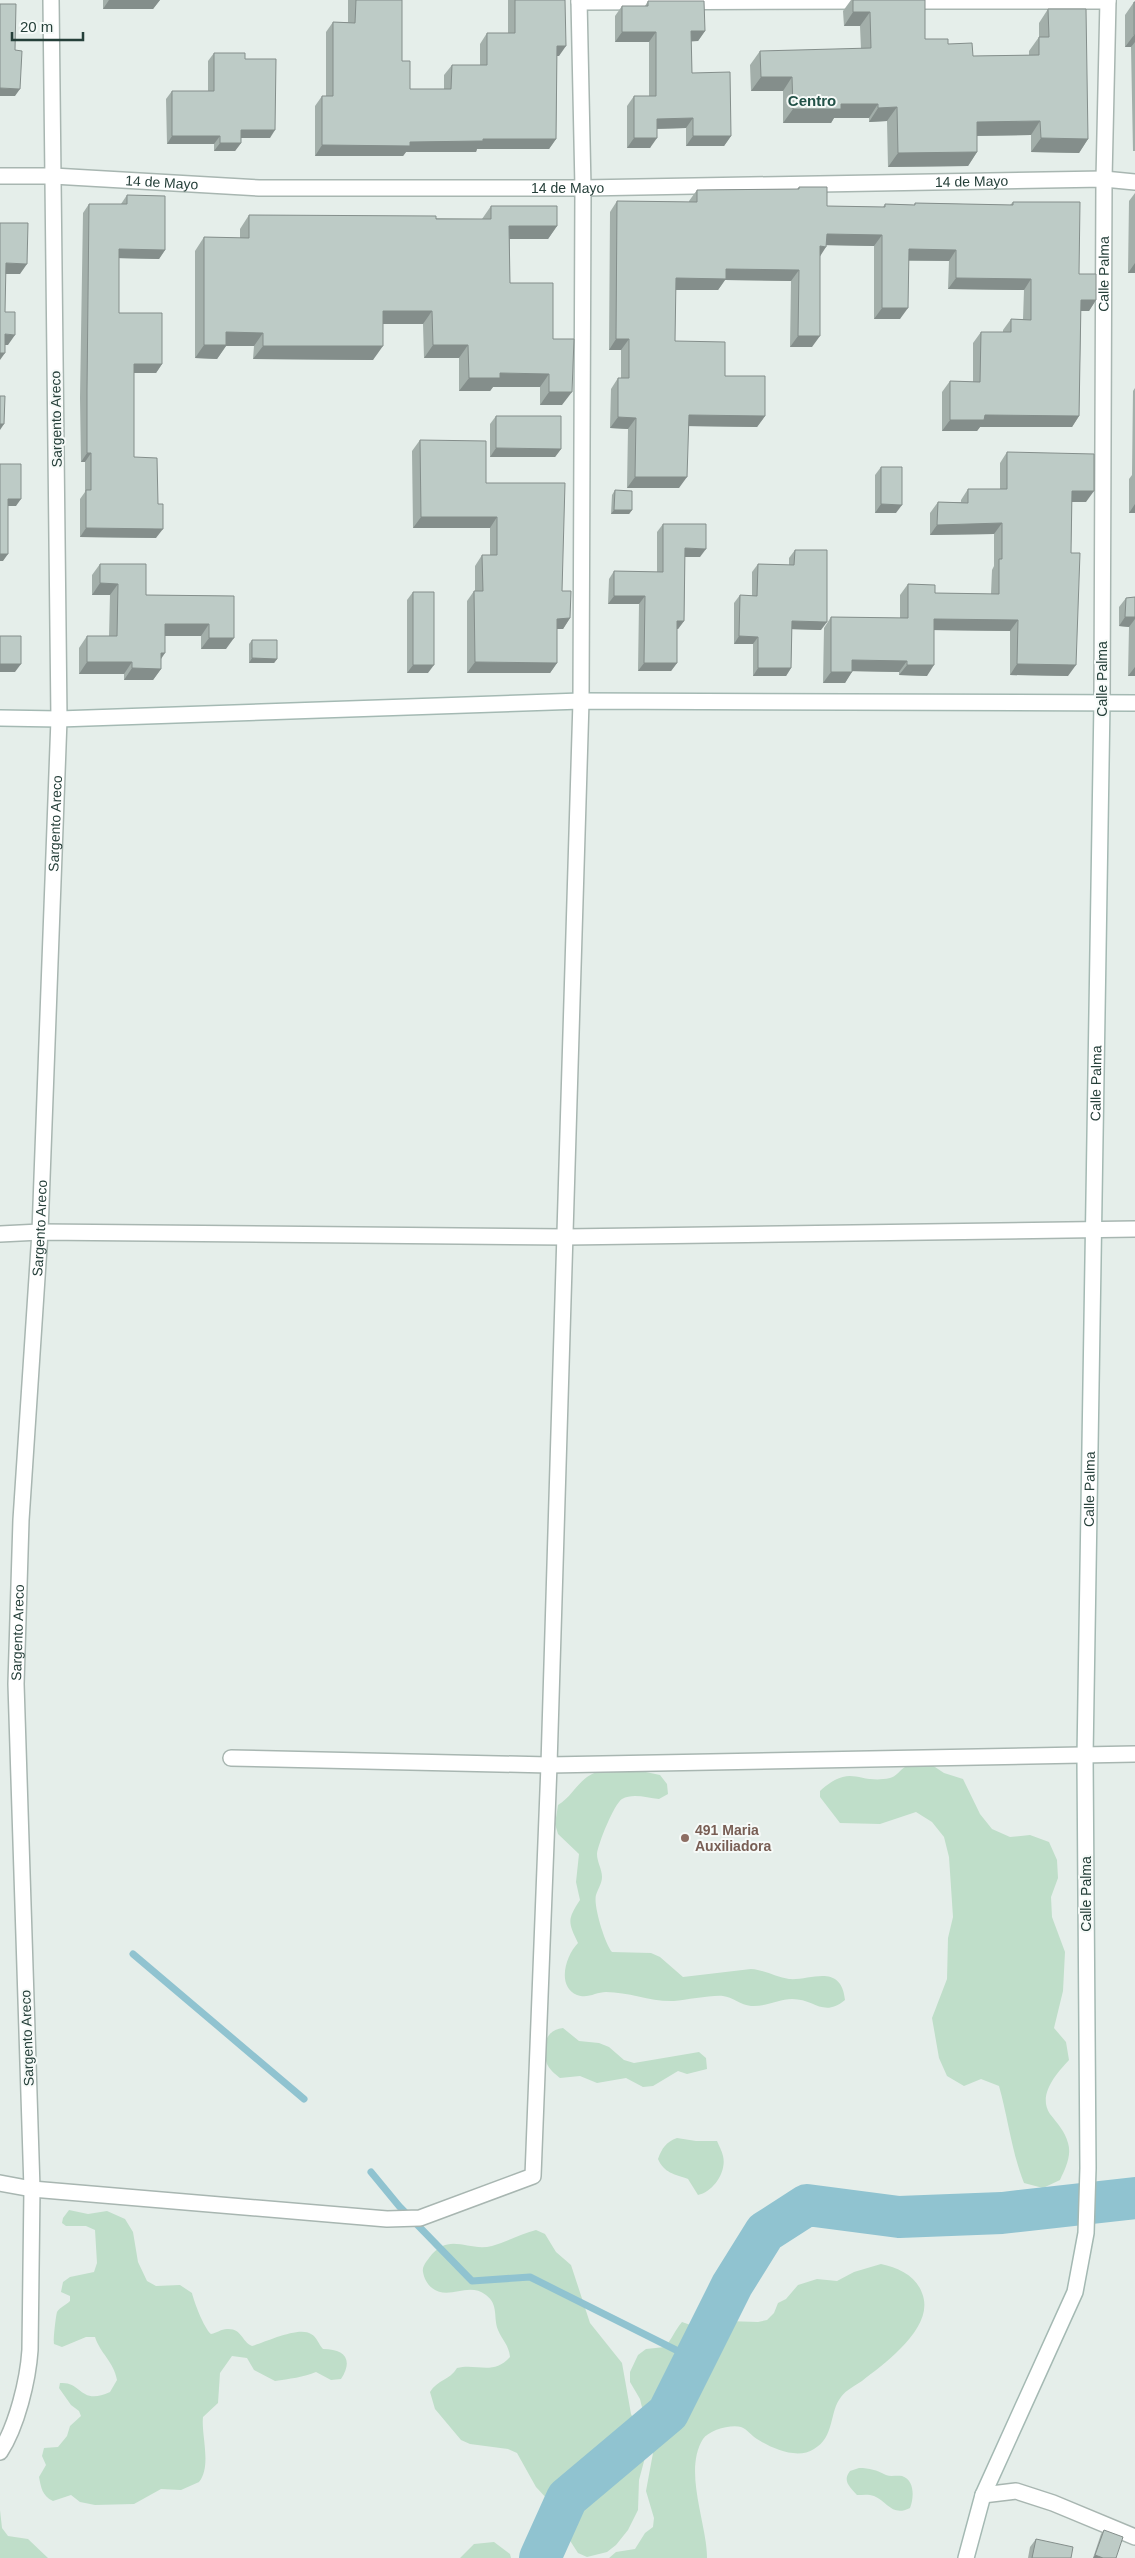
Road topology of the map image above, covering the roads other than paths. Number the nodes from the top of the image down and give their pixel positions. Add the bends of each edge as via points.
1 (52, 0) edge
2 (1108, 0) edge
3 (579, 1) edge
4 (0, 176) edge
5 (53, 176) junction
6 (1104, 179) junction
7 (1135, 182) edge
8 (583, 188) junction
9 (582, 701) junction
10 (1102, 702) junction
11 (1135, 703) edge
12 (0, 718) edge
13 (59, 719) junction
14 (1092, 1229) junction
15 (1135, 1229) edge
16 (40, 1232) junction
17 (0, 1234) edge
18 (566, 1237) junction
19 (1135, 1754) edge
20 (1085, 1756) junction
21 (231, 1758) dead end
22 (549, 1765) junction
23 (0, 2183) edge
24 (32, 2189) junction
25 (0, 2452) edge
26 (983, 2495) junction
27 (1135, 2537) edge
28 (966, 2558) edge

1 - 5 street, Sargento Areco
2 - 3 street
2 - 6 street, Calle Palma
3 - 8 street
4 - 5 street, 14 de Mayo
5 - 8 street, 14 de Mayo via 259,188
5 - 13 street, Sargento Areco
6 - 7 street, 14 de Mayo
6 - 8 street, 14 de Mayo
6 - 10 street, Calle Palma
8 - 9 street
9 - 10 street
9 - 13 street
9 - 18 street
10 - 11 street
10 - 14 street, Calle Palma
12 - 13 street
13 - 16 street, Sargento Areco
14 - 15 street
14 - 18 street
14 - 20 street, Calle Palma
16 - 17 street
16 - 18 street
16 - 24 street, Sargento Areco via 21,1520 16,1684
18 - 22 street
19 - 20 street
20 - 22 street
20 - 26 street, Calle Palma via 1086,2233 1076,2292
21 - 22 street
22 - 24 street via 533,2176 420,2218 387,2219
23 - 24 street
24 - 25 street, Sargento Areco via 28,2374
26 - 27 street via 1016,2492 1053,2503
26 - 28 street, Calle Palma

